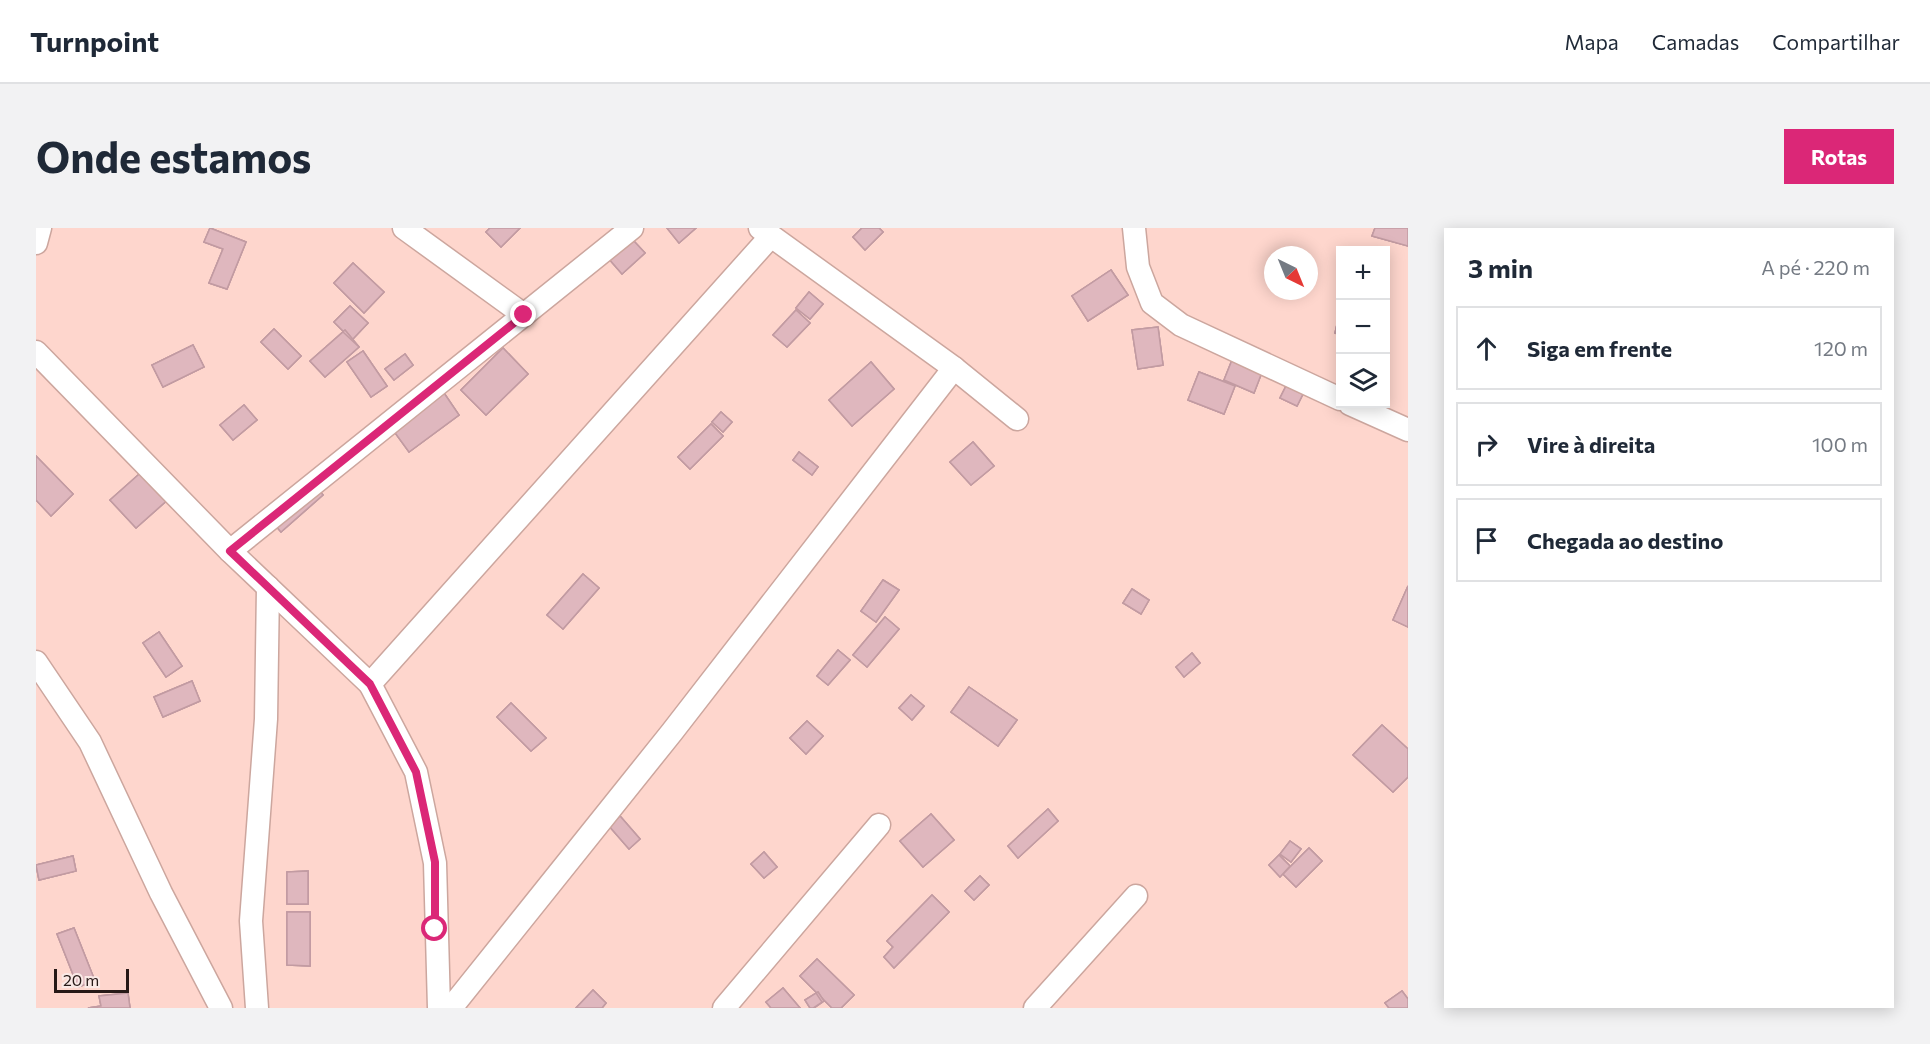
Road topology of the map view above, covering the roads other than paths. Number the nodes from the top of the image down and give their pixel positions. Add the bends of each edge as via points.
1 (40, 228) edge
2 (404, 228) edge
3 (632, 228) edge
4 (1134, 228) edge
5 (766, 232) edge
6 (36, 243) edge
7 (524, 315) junction
8 (36, 352) edge
9 (954, 368) junction
10 (1336, 397) edge
11 (1359, 408) edge
12 (1017, 418) dead end
13 (1408, 430) edge
14 (230, 551) junction
15 (268, 587) junction
16 (36, 662) edge
17 (370, 684) junction
18 (879, 825) dead end
19 (1136, 896) dead end
20 (221, 1008) edge
21 (257, 1008) edge
22 (438, 1008) edge
23 (451, 1008) edge
24 (724, 1008) edge
25 (1035, 1008) edge

1 - 6 street
2 - 7 street
3 - 7 street
4 - 10 street via 1138,267 1152,303 1181,325
5 - 9 street
5 - 17 street
7 - 14 street
8 - 14 street
9 - 12 street
9 - 23 street via 672,732
11 - 13 street
14 - 15 street
15 - 17 street
15 - 21 street via 266,719 252,921
16 - 20 street via 90,742 161,893
17 - 22 street via 416,772 435,862
18 - 24 street
19 - 25 street

